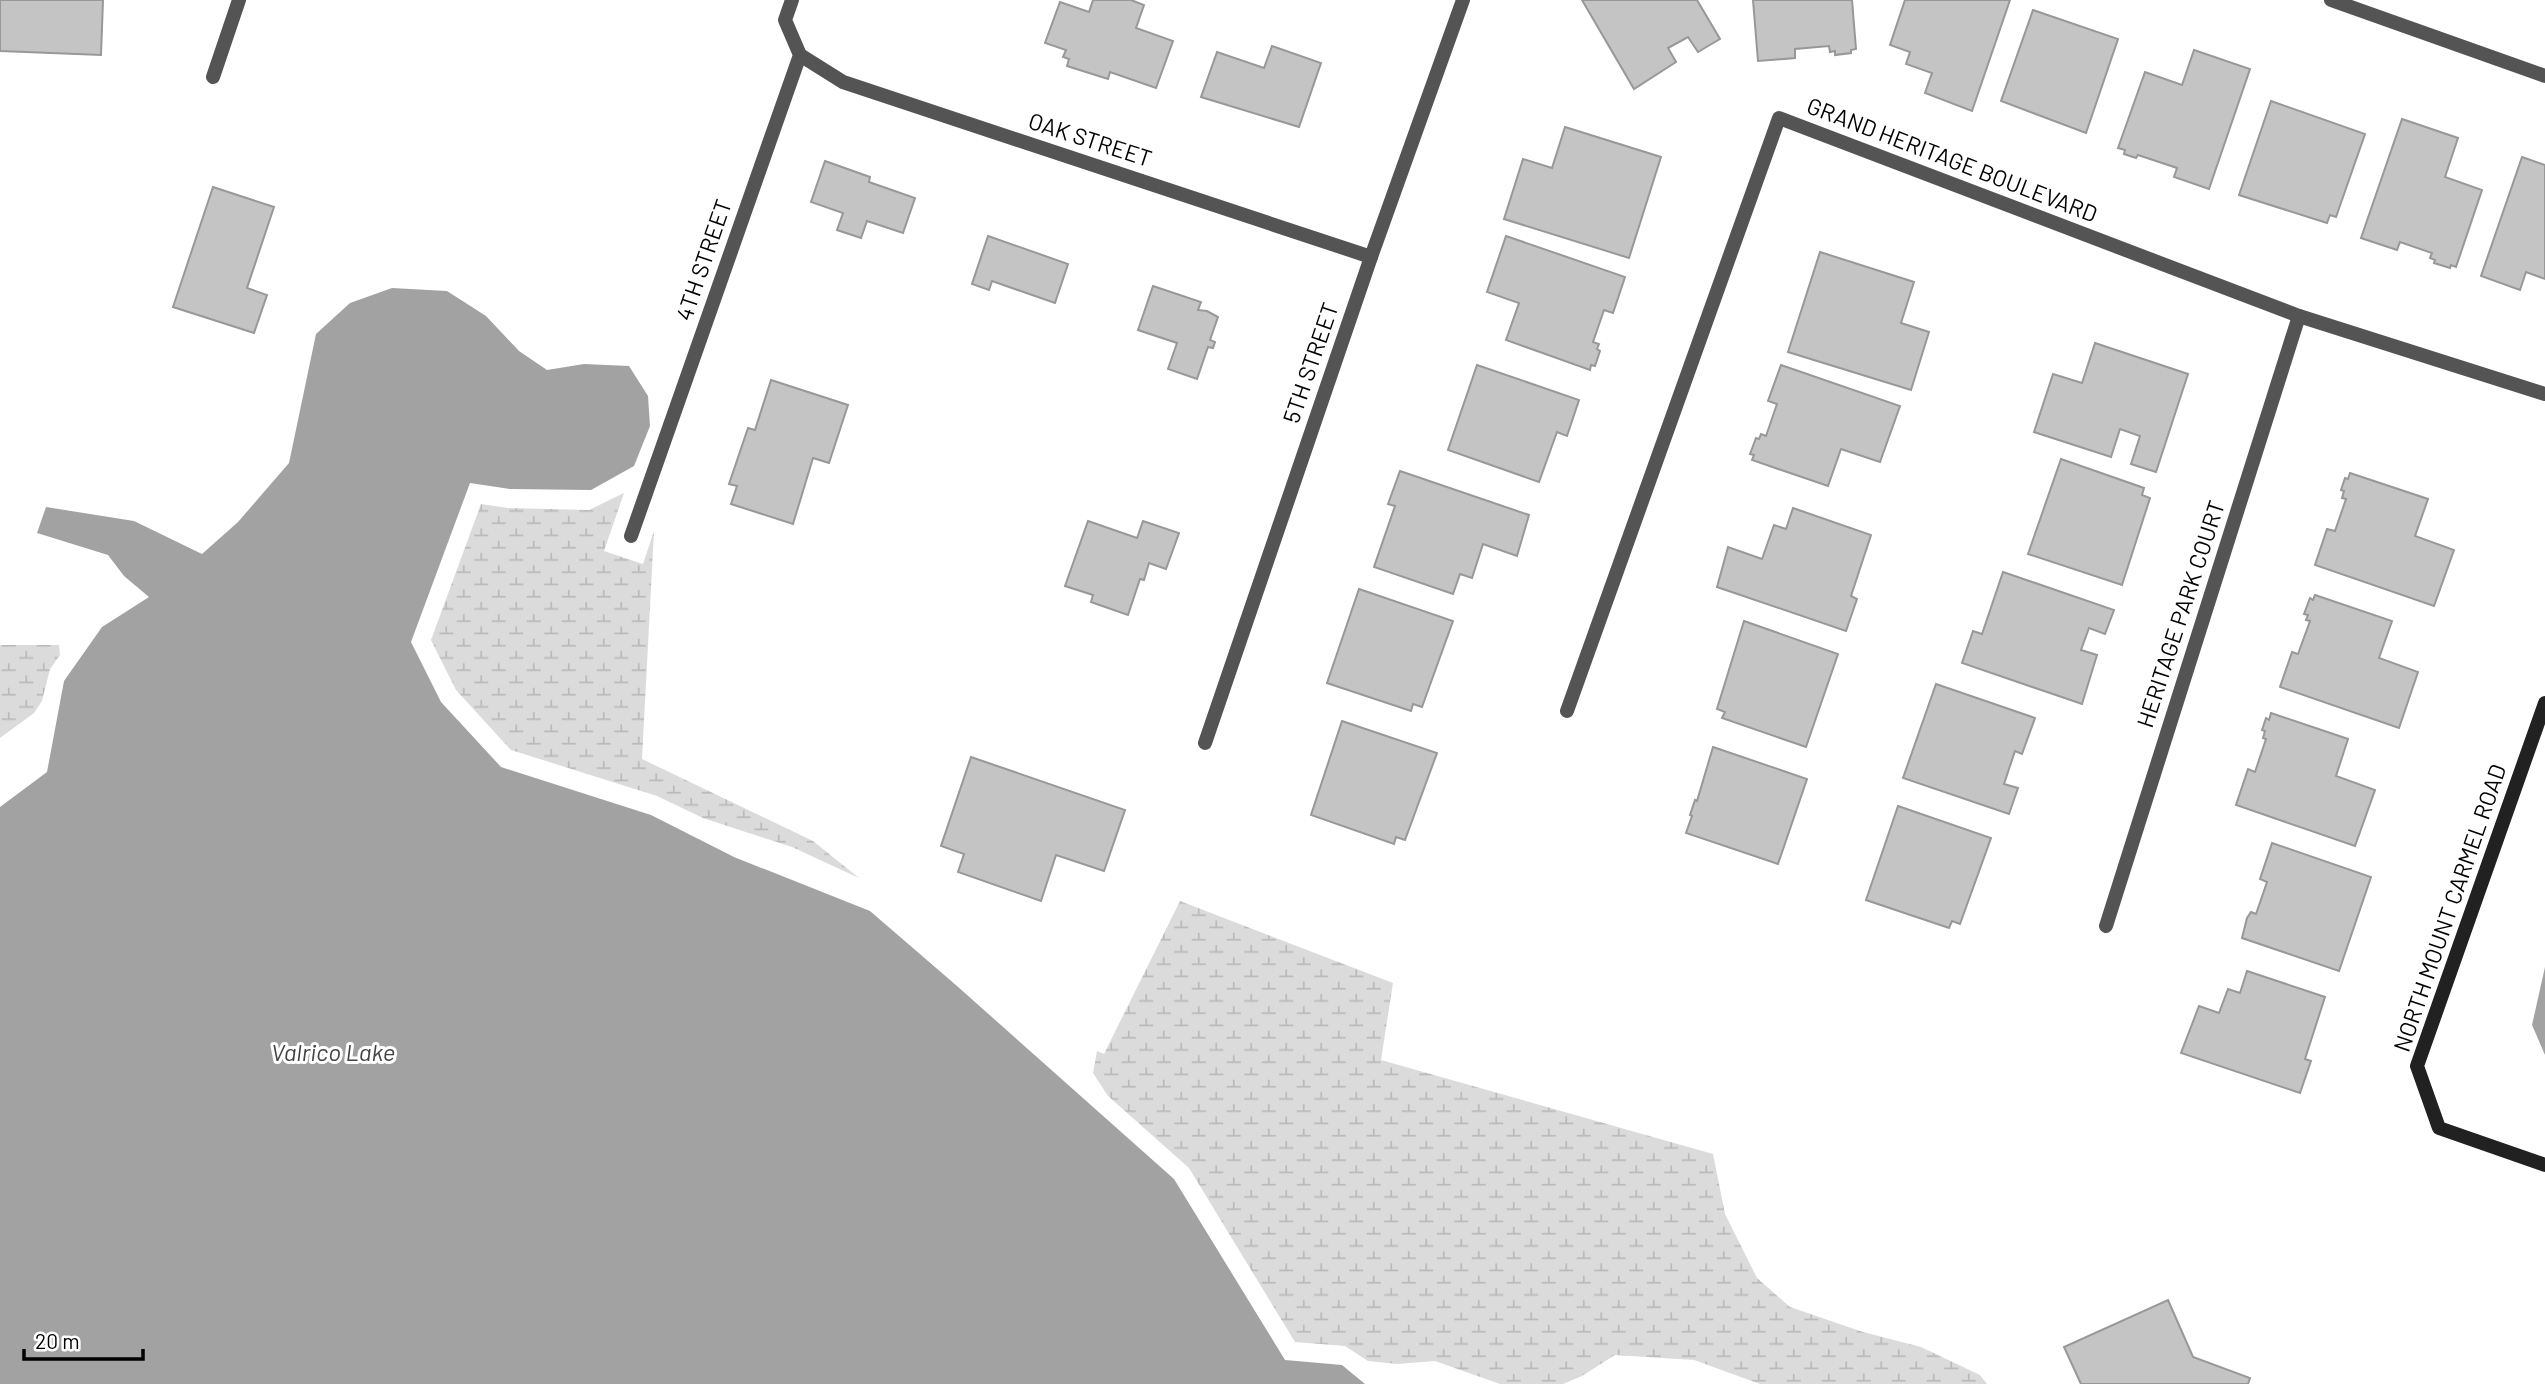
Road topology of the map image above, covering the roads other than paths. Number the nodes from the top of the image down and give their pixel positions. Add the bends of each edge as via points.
1 (239, 0) edge
2 (792, 0) edge
3 (1463, 0) edge
4 (2330, 0) edge
5 (800, 55) junction
6 (2545, 76) edge
7 (213, 77) dead end
8 (1371, 257) junction
9 (2299, 316) junction
10 (2545, 394) edge
11 (631, 536) dead end
12 (2545, 703) edge
13 (1567, 711) dead end
14 (1205, 743) dead end
15 (2106, 926) dead end
16 (2545, 1165) edge

1 - 7 street
2 - 5 street via 785,20
3 - 8 street, 5TH STREET
4 - 6 street
5 - 8 street, OAK STREET via 843,82
5 - 11 street, 4TH STREET
8 - 14 street, 5TH STREET
9 - 10 street, GRAND HERITAGE BOULEVARD
9 - 13 street, GRAND HERITAGE BOULEVARD via 1779,118
9 - 15 street, HERITAGE PARK COURT
12 - 16 street, NORTH MOUNT CARMEL ROAD via 2417,1066 2439,1128

